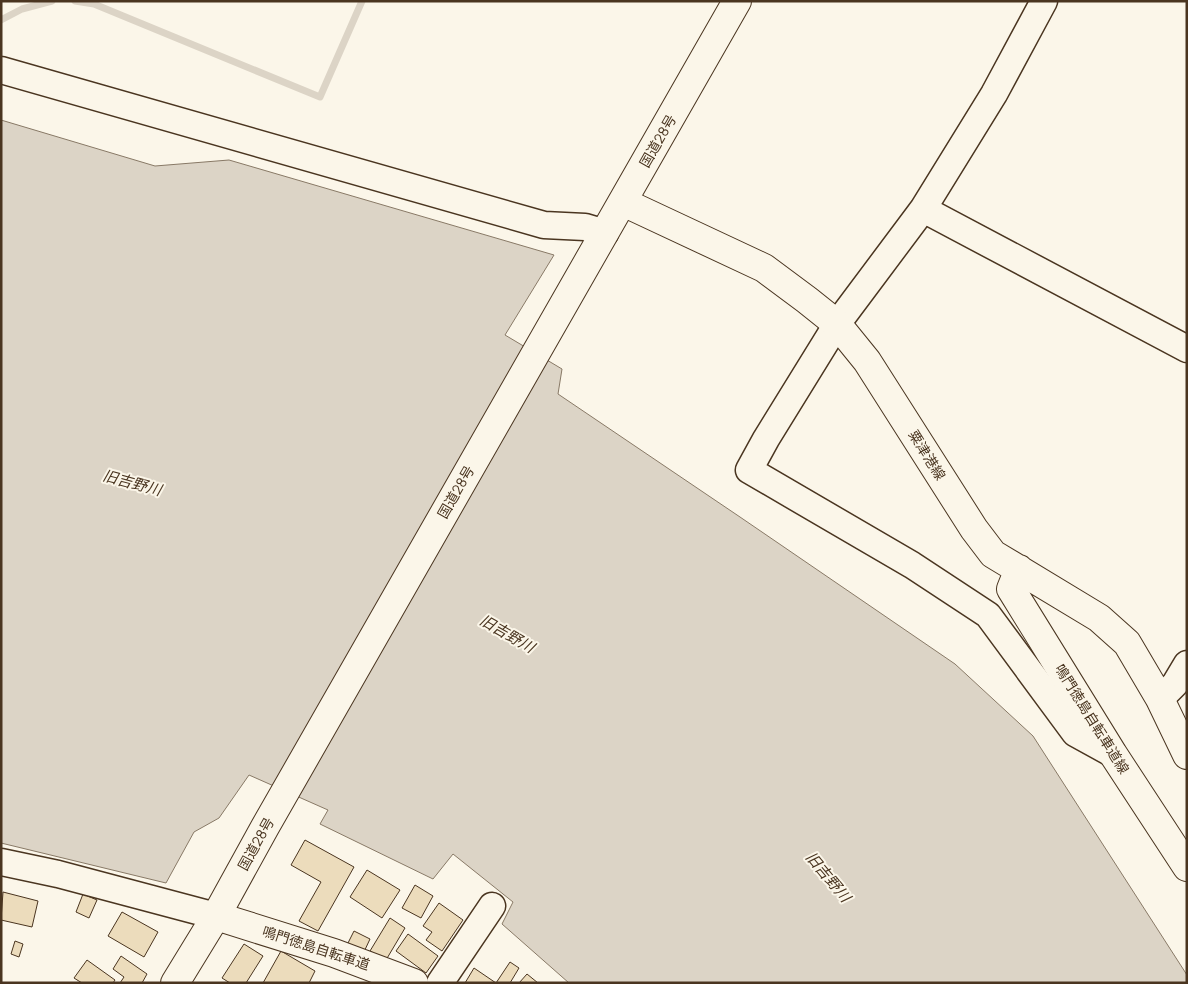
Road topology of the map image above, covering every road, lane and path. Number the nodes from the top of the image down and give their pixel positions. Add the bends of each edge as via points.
1 (736, 1) edge
2 (1044, 1) edge
3 (1, 70) edge
4 (623, 202) junction
5 (923, 209) junction
6 (605, 233) junction
7 (837, 324) junction
8 (1187, 349) edge
9 (1019, 569) junction
10 (1187, 664) edge
11 (1160, 699) junction
12 (1113, 754) junction
13 (1187, 755) edge
14 (1, 862) edge
15 (1187, 867) edge
16 (492, 906) dead end
17 (216, 916) junction
18 (176, 983) edge
19 (414, 983) edge
20 (440, 983) edge

1 - 4 main road, 国道28号
2 - 5 street via 994,94
3 - 6 street via 544,225 585,227
4 - 6 main road, 国道28号
4 - 7 main road, 粟津港線 via 764,268
5 - 7 street
5 - 8 street
6 - 17 main road, 国道28号
7 - 9 main road, 粟津港線 via 868,361 974,529 993,554
7 - 12 street via 749,470 912,565 988,615 1075,733
9 - 11 main road, 粟津港線 via 1099,618 1127,643
9 - 12 main road, 鳴門徳島自転車道線 via 1011,589
10 - 11 street via 1175,684
11 - 13 main road, 粟津港線
12 - 15 main road, 鳴門徳島自転車道線
14 - 17 street
16 - 20 street
17 - 18 main road, 国道28号
17 - 19 main road, 鳴門徳島自転車道 via 334,953

